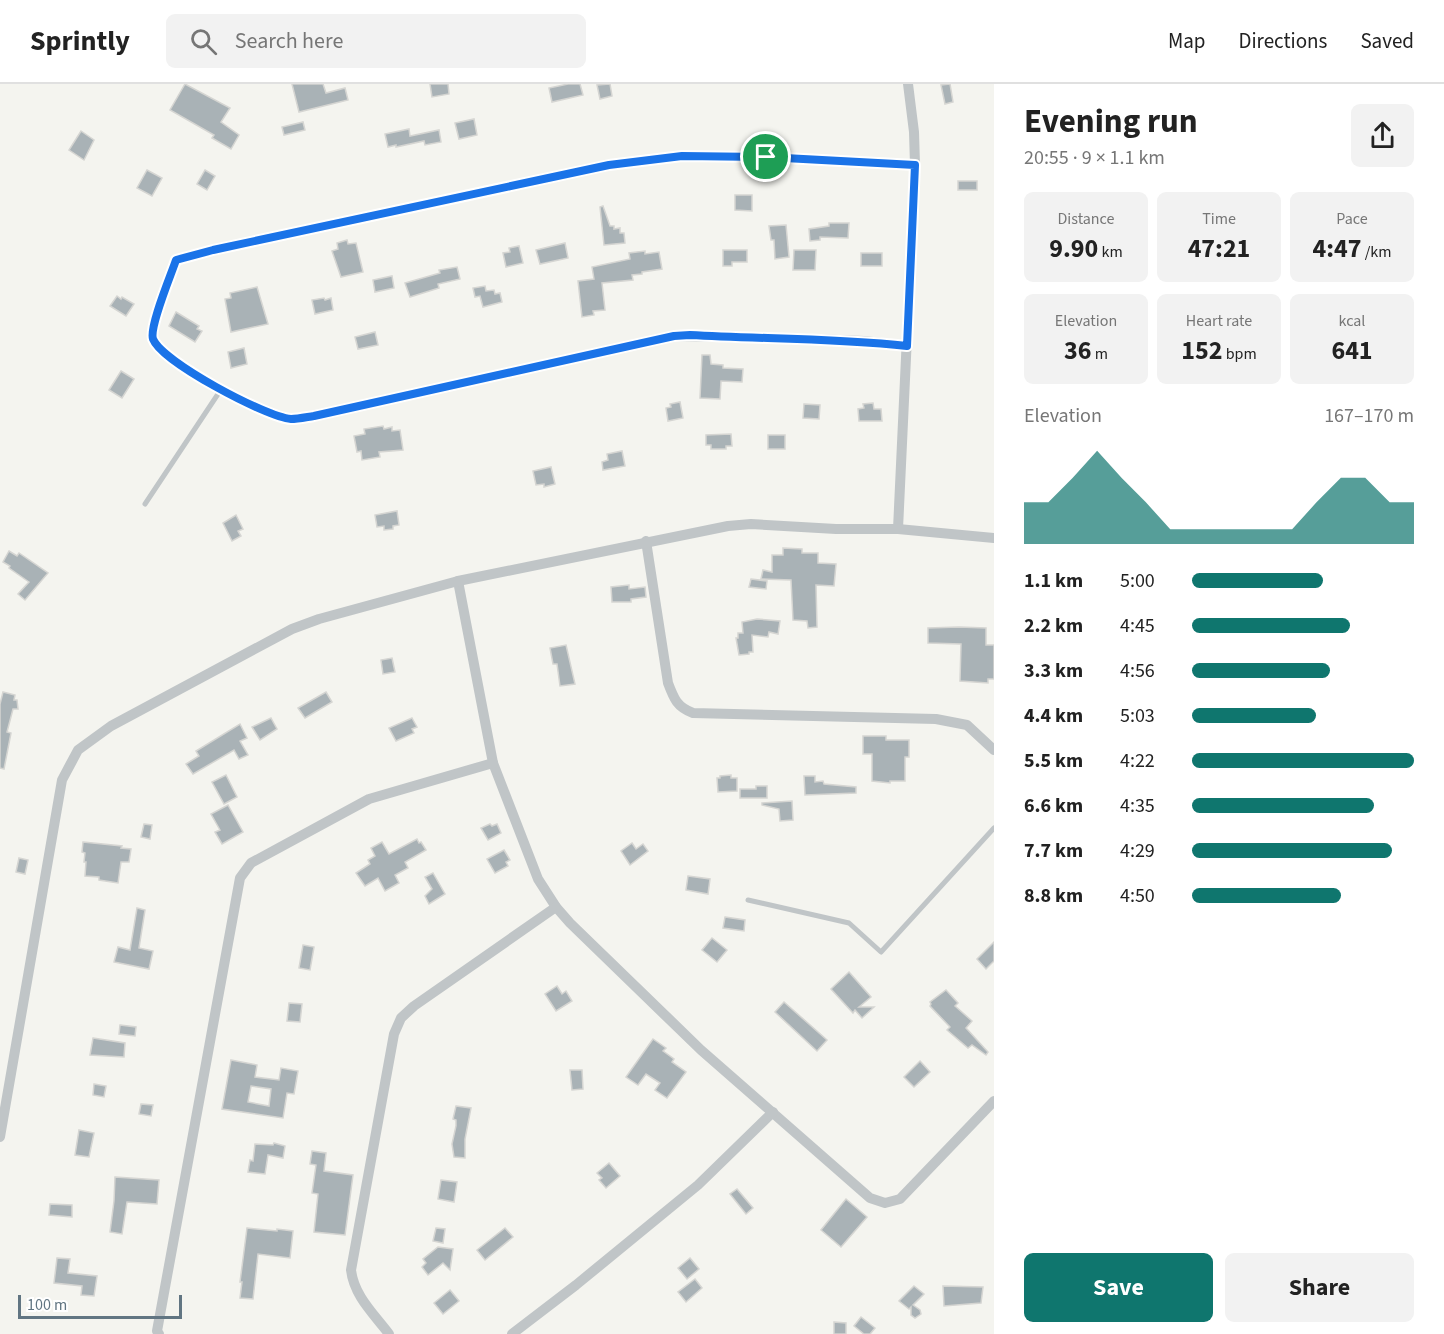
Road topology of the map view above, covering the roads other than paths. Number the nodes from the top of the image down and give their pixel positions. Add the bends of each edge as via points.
1 (908, 84) edge
2 (915, 165) junction
3 (907, 346) junction
4 (220, 391) junction
5 (145, 504) dead end
6 (898, 529) junction
7 (994, 538) edge
8 (646, 541) junction
9 (458, 581) junction
10 (994, 750) edge
11 (493, 763) junction
12 (994, 828) edge
13 (748, 900) dead end
14 (556, 907) junction
15 (994, 1101) edge
16 (773, 1112) junction
17 (0, 1137) edge
18 (159, 1334) edge
19 (389, 1334) edge
20 (512, 1334) edge

1 - 2 street
2 - 3 street
2 - 4 street via 682,156 609,165 176,260 152,337 171,359
3 - 4 street via 864,341 674,336 291,419
3 - 6 street
4 - 5 lane
6 - 7 street
6 - 8 street via 836,530 751,524
8 - 9 street
8 - 10 street via 668,683 681,709 693,713 936,719 967,725
9 - 11 street
9 - 17 street via 336,612 292,629 111,726 78,750 62,780
11 - 14 street via 538,879
11 - 18 street via 369,799 251,863 240,878
12 - 13 lane via 881,952 849,923
14 - 16 street via 701,1050
14 - 19 street via 414,1006 401,1018 394,1034 351,1270 358,1295
15 - 16 street via 900,1199 885,1203 870,1198
16 - 20 street via 698,1185

